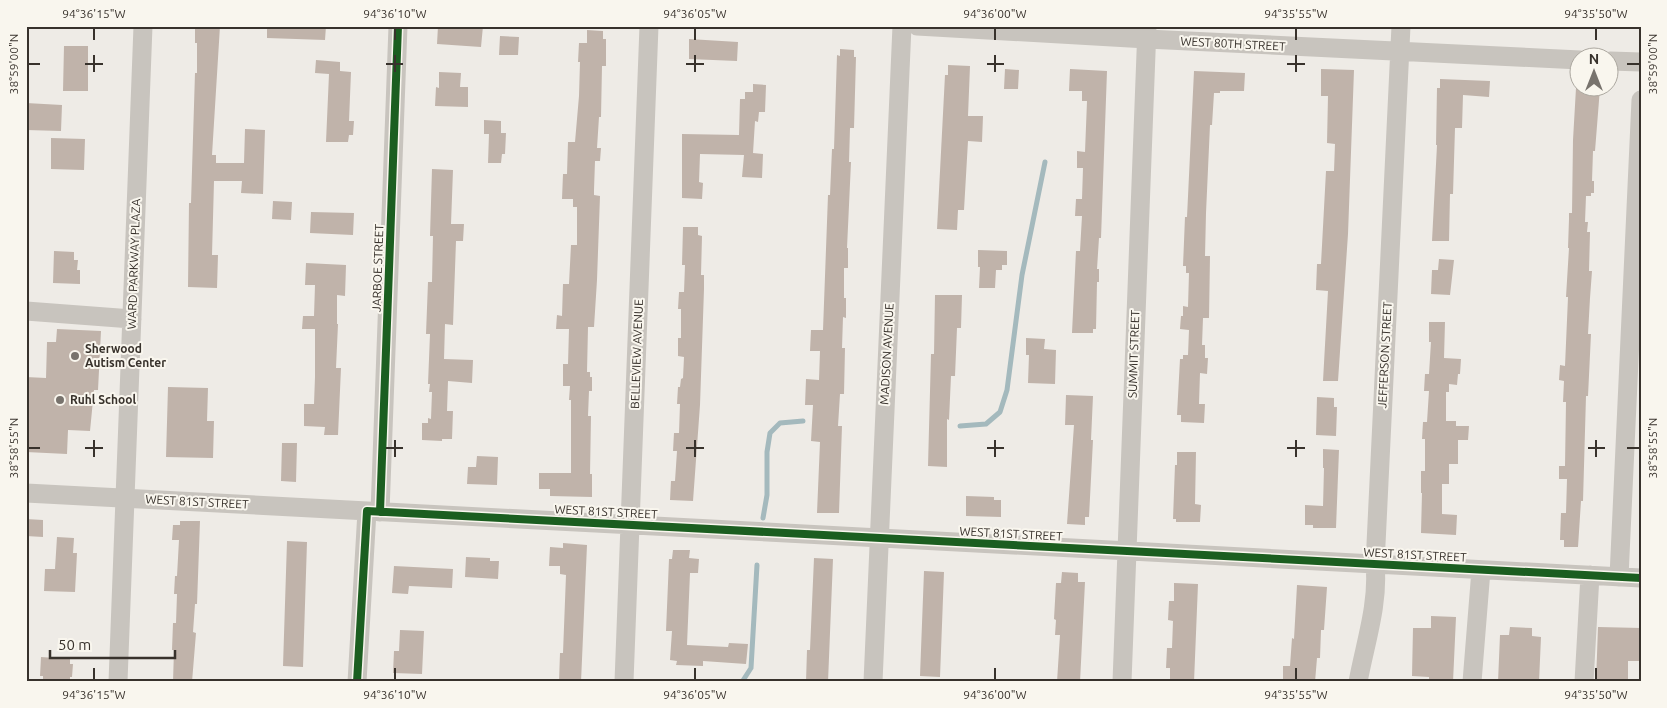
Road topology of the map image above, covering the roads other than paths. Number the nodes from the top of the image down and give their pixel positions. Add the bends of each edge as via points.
1 (143, 26) edge
2 (398, 26) edge
3 (649, 26) edge
4 (902, 26) edge
5 (917, 26) edge
6 (1401, 26) edge
7 (1147, 33) edge
8 (1399, 52) junction
9 (1570, 60) edge
10 (1620, 61) edge
11 (1641, 62) edge
12 (1641, 100) edge
13 (26, 311) edge
14 (132, 319) junction
15 (26, 493) edge
16 (125, 498) junction
17 (374, 511) junction
18 (631, 525) junction
19 (879, 538) junction
20 (1126, 552) junction
21 (1375, 565) junction
22 (1481, 570) junction
23 (1590, 575) junction
24 (1619, 577) junction
25 (1641, 578) edge
26 (118, 682) edge
27 (357, 682) edge
28 (624, 682) edge
29 (873, 682) edge
30 (1122, 682) edge
31 (1358, 682) edge
32 (1472, 682) edge
33 (1584, 682) edge

1 - 14 street, WARD PARKWAY PLAZA
2 - 17 street, JARBOE STREET
3 - 18 street, BELLEVIEW AVENUE
4 - 19 street, MADISON AVENUE
5 - 7 street, WEST 80TH STREET
6 - 8 street, JEFFERSON STREET
7 - 8 street, WEST 80TH STREET
7 - 20 street, SUMMIT STREET
8 - 9 street, WEST 80TH STREET
8 - 21 street, JEFFERSON STREET
10 - 11 street
12 - 24 street
13 - 14 street
14 - 16 street, WARD PARKWAY PLAZA
15 - 16 street, WEST 81ST STREET
16 - 17 street, WEST 81ST STREET
16 - 26 street, WARD PARKWAY PLAZA
17 - 18 street, WEST 81ST STREET
17 - 27 street, JARBOE STREET
18 - 19 street, WEST 81ST STREET
18 - 28 street, BELLEVIEW AVENUE
19 - 20 street, WEST 81ST STREET
19 - 29 street, MADISON AVENUE
20 - 21 street, WEST 81ST STREET
20 - 30 street, SUMMIT STREET
21 - 22 street, WEST 81ST STREET
21 - 31 street, JEFFERSON STREET via 1373,606
22 - 23 street, WEST 81ST STREET
22 - 32 street
23 - 24 street, WEST 81ST STREET
23 - 33 street
24 - 25 street, WEST 81ST STREET

